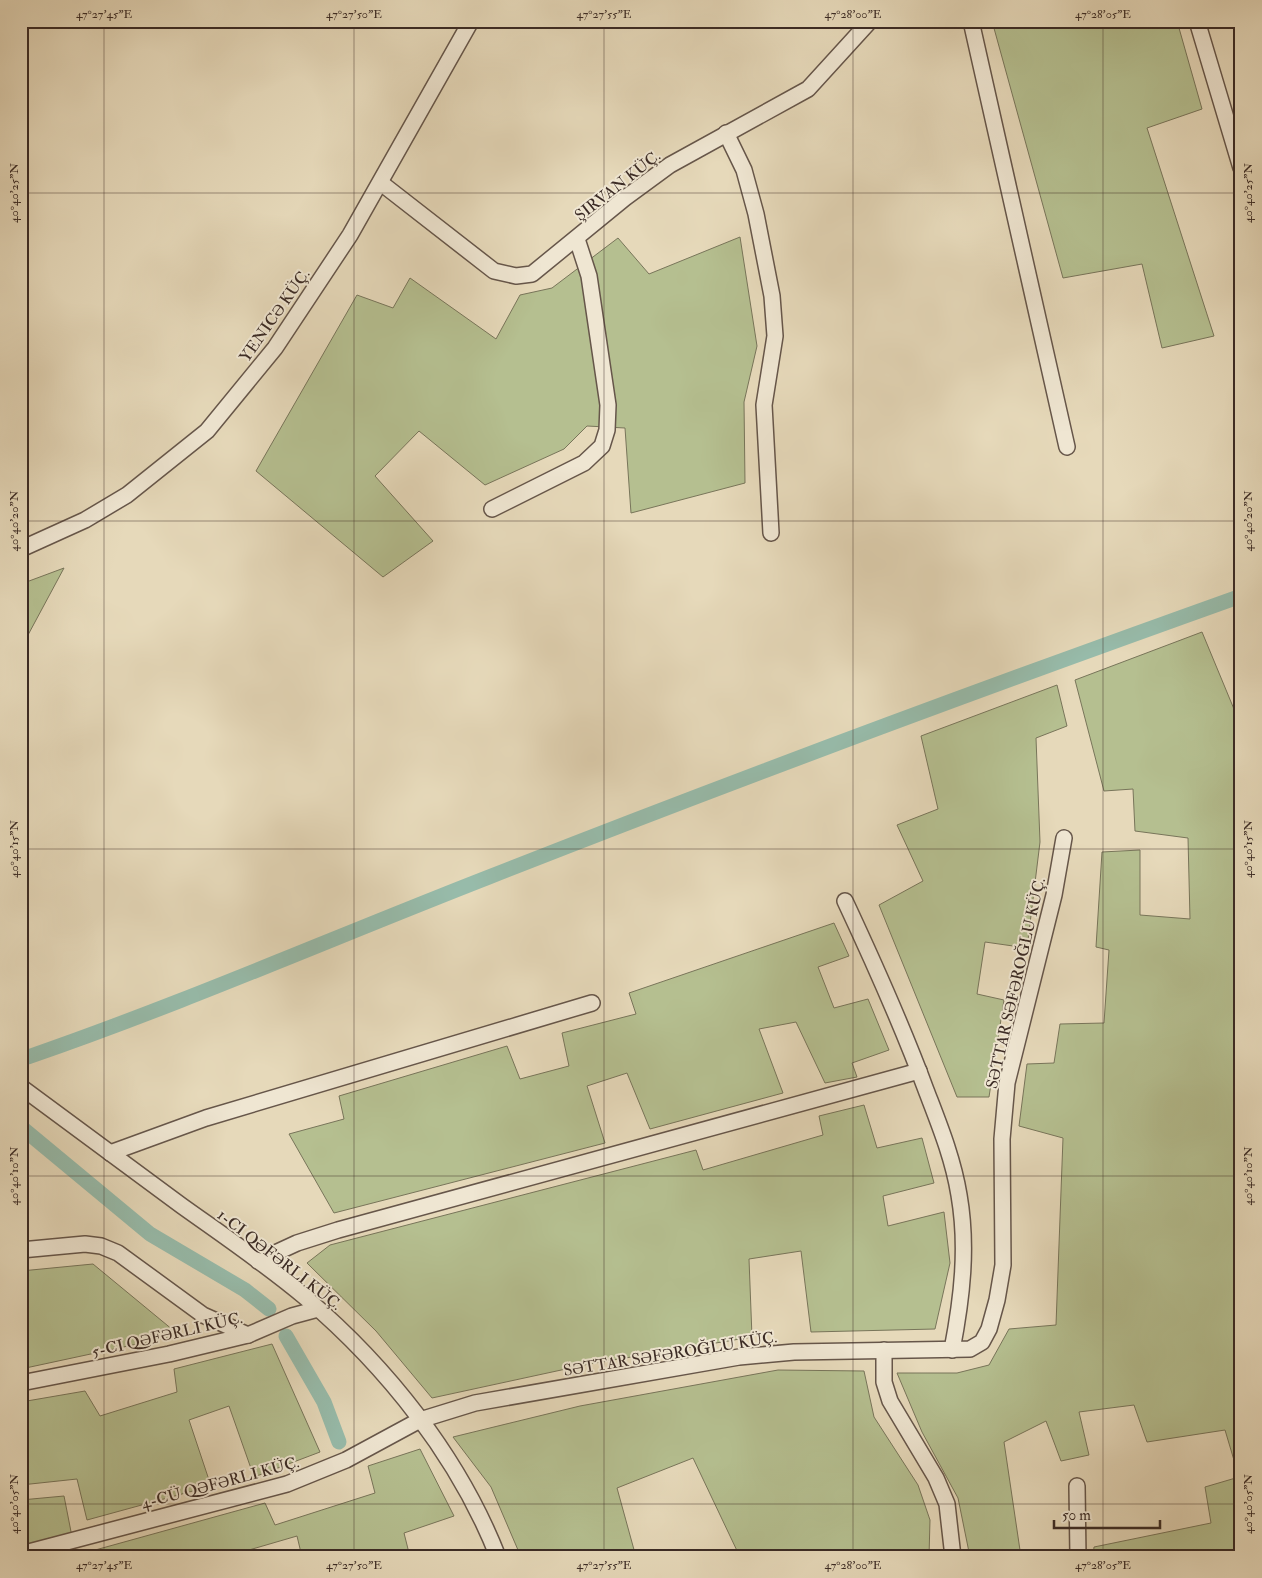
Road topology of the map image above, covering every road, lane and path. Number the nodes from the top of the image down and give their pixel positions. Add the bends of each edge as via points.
1 (471, 21) edge
2 (870, 21) edge
3 (971, 21) edge
4 (1197, 21) edge
5 (726, 133) junction
6 (1241, 168) edge
7 (381, 183) junction
8 (577, 239) junction
9 (1067, 447) dead end
10 (492, 509) dead end
11 (771, 533) dead end
12 (21, 549) edge
13 (1064, 838) dead end
14 (845, 900) dead end
15 (592, 1003) dead end
16 (919, 1072) junction
17 (21, 1087) edge
18 (110, 1153) junction
19 (21, 1250) edge
20 (258, 1261) junction
21 (318, 1309) junction
22 (248, 1335) junction
23 (884, 1350) junction
24 (952, 1350) junction
25 (21, 1383) edge
26 (420, 1420) junction
27 (1078, 1486) dead end
28 (21, 1554) edge
29 (498, 1557) edge
30 (952, 1557) edge
31 (1078, 1557) edge

1 - 7 street, YENICƏ KÜÇ.
2 - 5 street, ŞIRVAN KÜÇ. via 808,89
3 - 9 street
4 - 6 street
5 - 8 street, ŞIRVAN KÜÇ. via 670,165
5 - 11 street via 744,170 772,296 775,336 764,405
7 - 8 street, ŞIRVAN KÜÇ. via 494,271 516,276 532,274
7 - 12 street, YENICƏ KÜÇ. via 275,348 207,431 127,495 85,520
8 - 10 street via 589,276 608,405 607,430 602,446 584,463
13 - 24 street, SƏTTAR SƏFƏROĞLU KÜÇ. via 1054,895 1007,1083 1002,1139 1003,1265 997,1300 982,1342 970,1349
14 - 16 street
15 - 18 street via 206,1118
16 - 20 street via 338,1230 297,1243
16 - 24 street via 946,1143 959,1194 964,1274
17 - 18 street, 1-CI QƏFƏRLI KÜÇ.
18 - 20 street, 1-CI QƏFƏRLI KÜÇ.
19 - 22 street via 84,1244 100,1246 118,1253 203,1315
20 - 21 street, 1-CI QƏFƏRLI KÜÇ.
21 - 22 street, 5-CI QƏFƏRLI KÜÇ. via 286,1318
21 - 26 street, 1-CI QƏFƏRLI KÜÇ. via 391,1383
22 - 25 street, 5-CI QƏFƏRLI KÜÇ.
23 - 24 street, SƏTTAR SƏFƏROĞLU KÜÇ.
23 - 26 street, SƏTTAR SƏFƏROĞLU KÜÇ. via 739,1357 475,1404
23 - 30 street via 884,1382 890,1401 936,1478 947,1504
26 - 28 street, 4-CÜ QƏFƏRLI KÜÇ. via 346,1460 287,1484
26 - 29 street, 1-CI QƏFƏRLI KÜÇ. via 455,1470
27 - 31 street

